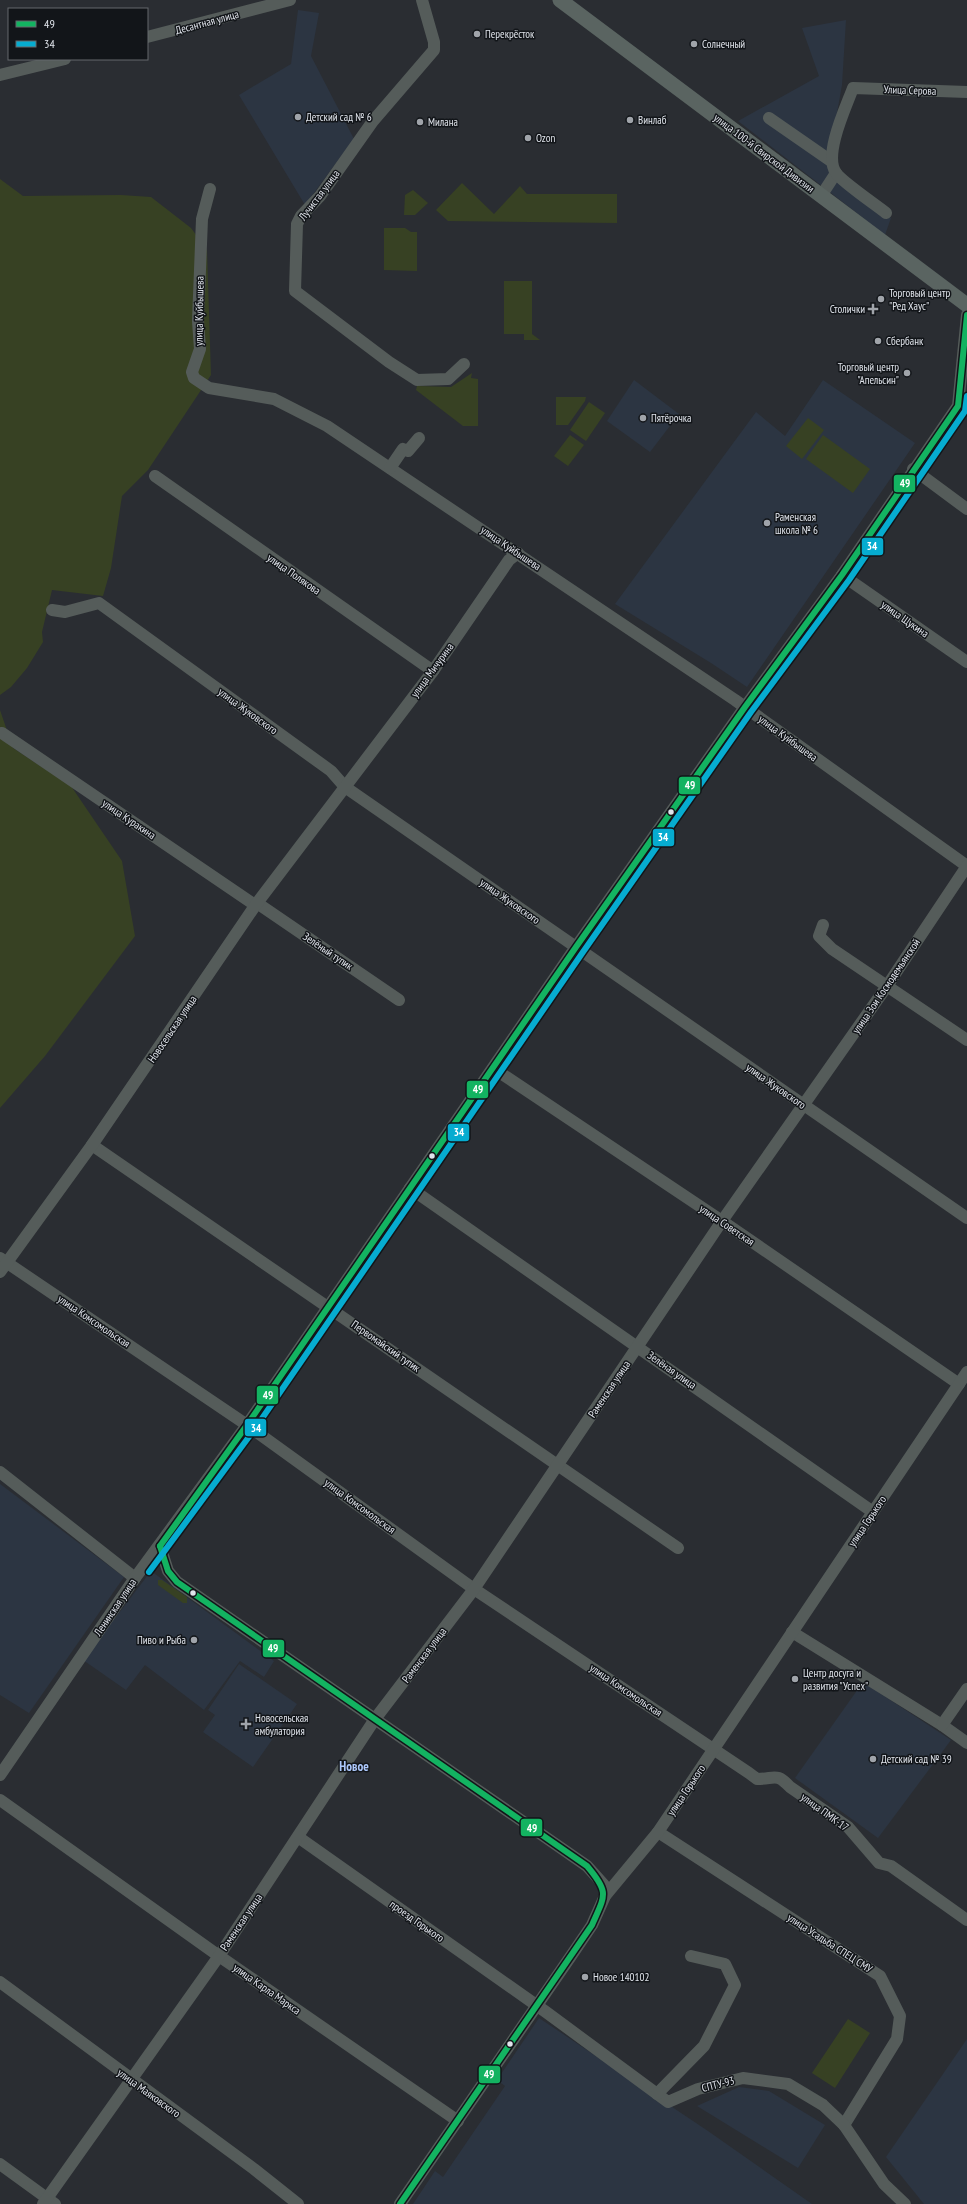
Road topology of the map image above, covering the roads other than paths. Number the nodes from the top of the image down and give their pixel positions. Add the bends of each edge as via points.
1 (290, 0) edge
2 (422, 0) edge
3 (560, 0) edge
4 (148, 37) edge
5 (61, 60) edge
6 (0, 75) edge
7 (967, 92) edge
8 (769, 118) dead end
9 (831, 161) junction
10 (836, 173) junction
11 (210, 189) dead end
12 (821, 196) junction
13 (886, 213) dead end
14 (967, 305) edge
15 (967, 315) edge
16 (464, 364) dead end
17 (419, 438) dead end
18 (390, 468) junction
19 (913, 469) junction
20 (155, 476) dead end
21 (967, 509) edge
22 (518, 554) junction
23 (842, 575) junction
24 (52, 610) dead end
25 (967, 662) edge
26 (433, 671) junction
27 (745, 707) junction
28 (2, 733) dead end
29 (346, 787) junction
30 (967, 866) edge
31 (256, 904) junction
32 (823, 925) dead end
33 (576, 947) junction
34 (887, 986) junction
35 (399, 1000) dead end
36 (967, 1040) edge
37 (493, 1068) junction
38 (804, 1105) junction
39 (92, 1145) junction
40 (410, 1188) junction
41 (967, 1218) edge
42 (722, 1221) junction
43 (3, 1260) edge
44 (0, 1272) edge
45 (329, 1306) junction
46 (638, 1346) junction
47 (967, 1372) edge
48 (959, 1384) junction
49 (247, 1425) junction
50 (558, 1464) junction
51 (0, 1472) edge
52 (873, 1512) junction
53 (160, 1546) junction
54 (678, 1548) dead end
55 (135, 1578) junction
56 (474, 1589) junction
57 (792, 1632) junction
58 (967, 1688) edge
59 (376, 1719) junction
60 (942, 1725) junction
61 (967, 1743) edge
62 (714, 1749) junction
63 (0, 1775) edge
64 (0, 1800) edge
65 (658, 1832) junction
66 (298, 1837) junction
67 (605, 1896) junction
68 (967, 1920) edge
69 (219, 1956) junction
70 (691, 1956) dead end
71 (0, 1982) edge
72 (536, 2005) junction
73 (132, 2080) junction
74 (657, 2094) junction
75 (458, 2121) junction
76 (844, 2125) junction
77 (0, 2164) edge
78 (48, 2202) edge
79 (298, 2204) edge
80 (400, 2204) edge
81 (905, 2204) edge

1 - 4 street, Десантная улица
2 - 16 street, Лучистая улица via 434,50 373,121 320,196 299,220 296,230 295,291 417,380 448,379
3 - 12 main road, улица 100-й Свирской Дивизии
5 - 6 street
7 - 9 street, Улица Серова via 853,88 834,144
8 - 9 street
9 - 10 street
10 - 12 street
10 - 13 street
11 - 18 street, улица Куйбышева via 202,219 198,322 200,349 192,372 194,378 209,388 274,399 327,426
12 - 14 main road, улица 100-й Свирской Дивизии
15 - 19 street via 958,406
17 - 18 street via 408,451 403,449
18 - 22 street, улица Куйбышева
19 - 21 street
19 - 23 street
20 - 26 street, улица Полякова
22 - 26 street, улица Мичурина via 509,560
22 - 27 street, улица Куйбышева
23 - 25 street, улица Щукина
23 - 27 street
24 - 29 street, улица Жуковского via 64,612 99,603 331,771
26 - 29 street, улица Мичурина
27 - 30 street, улица Куйбышева
27 - 33 street
28 - 31 street, улица Куракина
29 - 31 street, Новосельская улица
29 - 33 street, улица Жуковского
30 - 34 street, улица Зои Космодемьянской
31 - 35 street, Зелёный тупик
31 - 39 street, Новосельская улица
32 - 34 street via 819,936 832,949
33 - 37 street, Ленинская улица
33 - 38 street, улица Жуковского
34 - 36 street
34 - 38 street, улица Зои Космодемьянской
37 - 40 street, Ленинская улица
37 - 42 street, улица Советская
38 - 41 street, улица Жуковского
38 - 42 street, Раменская улица
39 - 43 street, Новосельская улица
39 - 45 street, Первомайский тупик
40 - 45 street, Ленинская улица
40 - 46 street, Зелёная улица
42 - 46 street, Раменская улица
42 - 48 street, улица Советская
43 - 44 street, Новосельская улица
43 - 49 street, улица Комсомольская
45 - 49 street, Ленинская улица
45 - 50 street, Первомайский тупик
46 - 50 street, Раменская улица
46 - 52 street, Зелёная улица
47 - 48 street, улица Горького
48 - 52 street, улица Горького
49 - 53 street, Ленинская улица
49 - 56 street, улица Комсомольская
50 - 54 street, Первомайский тупик
50 - 56 street, Раменская улица
51 - 55 street
52 - 57 street, улица Горького
53 - 55 street, Ленинская улица
53 - 59 street via 168,1571 177,1582
55 - 63 street, Ленинская улица
56 - 59 street, Раменская улица
56 - 62 street, улица Комсомольская
57 - 60 street
57 - 62 street, улица Горького
58 - 60 street
59 - 66 street, Раменская улица
59 - 67 street via 587,1866 604,1885
60 - 61 street
62 - 65 street, улица Горького
62 - 68 street, улица ПМК-17 via 757,1779 777,1776 783,1780 848,1827 879,1864 891,1866
64 - 69 street, улица Карла Маркса
65 - 67 street, улица Горького
65 - 76 street, улица Усадьба СПЕЦ СМУ via 880,1976 900,2016 897,2039
66 - 69 street, Раменская улица
66 - 72 street, проезд Горького
67 - 72 street, улица Горького via 592,1924
69 - 73 street, Раменская улица
69 - 75 street, улица Карла Маркса
70 - 74 street via 725,1964 735,1985 704,2046
71 - 73 street, улица Маяковского
72 - 74 street, СПТУ-93
72 - 75 street, улица Горького
73 - 78 street, Раменская улица
73 - 79 street, улица Маяковского
74 - 76 street, СПТУ-93 via 668,2102 698,2089 743,2078 788,2084 823,2105
75 - 80 street, улица Горького
76 - 81 street, СПТУ-93 via 884,2184
77 - 78 street

